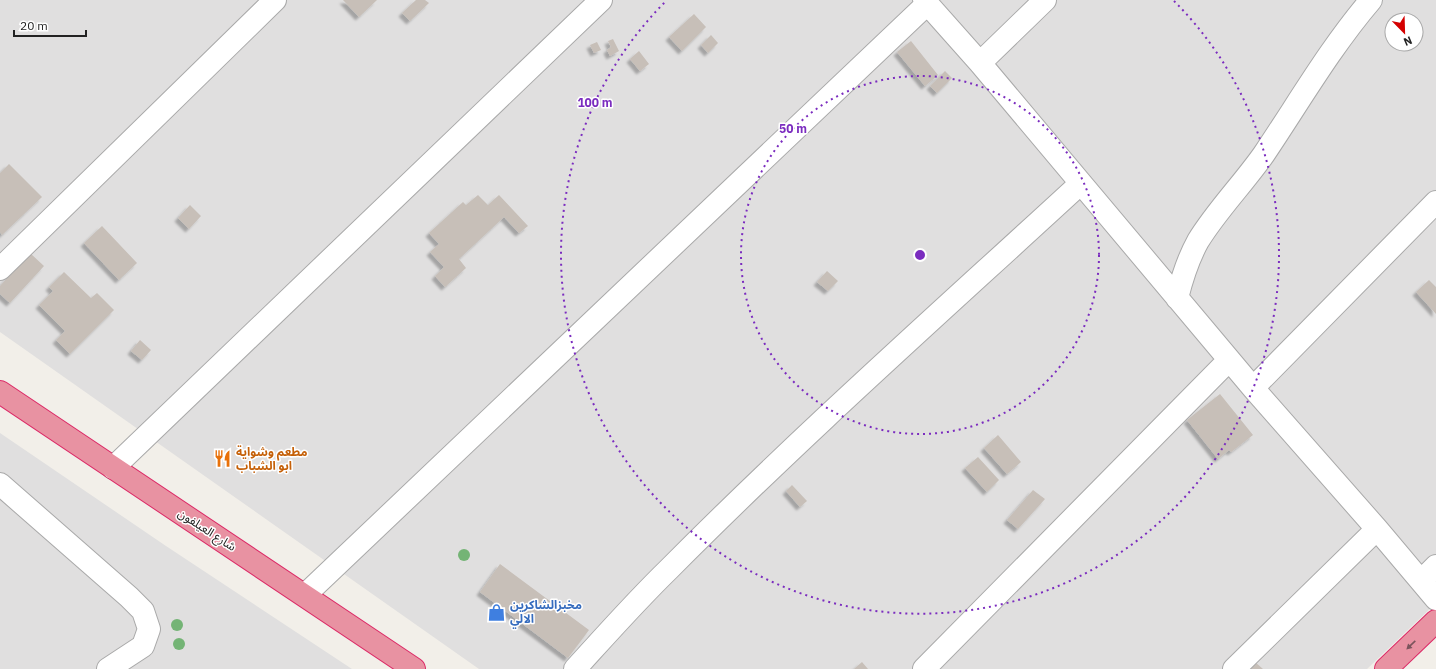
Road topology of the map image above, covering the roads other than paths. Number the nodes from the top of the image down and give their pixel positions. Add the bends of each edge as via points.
1 (274, 0) edge
2 (601, 0) edge
3 (1045, 0) edge
4 (1371, 0) edge
5 (925, 2) edge
6 (980, 63) junction
7 (1080, 184) junction
8 (1436, 202) edge
9 (0, 269) edge
10 (1177, 298) junction
11 (1228, 360) junction
12 (1253, 388) junction
13 (0, 392) edge
14 (113, 468) junction
15 (0, 484) edge
16 (1377, 529) junction
17 (1428, 573) edge
18 (305, 595) junction
19 (1436, 599) edge
20 (1436, 622) edge
21 (108, 669) edge
22 (414, 669) edge
23 (575, 669) edge
24 (924, 669) edge
25 (1234, 669) edge
26 (1386, 669) edge

1 - 9 street
2 - 14 street
3 - 6 street
4 - 10 street via 1315,75 1263,155 1198,242 1185,268
5 - 6 street
5 - 18 street
6 - 7 street
7 - 10 street
7 - 23 street via 727,512 668,570
8 - 12 street
10 - 11 street
11 - 12 street
11 - 24 street
12 - 16 street
13 - 14 highway, شارع العيلفون
14 - 18 highway, شارع العيلفون
15 - 21 street via 142,611 149,629 143,646
16 - 17 street
16 - 25 street
17 - 19 street
18 - 22 highway, شارع العيلفون
20 -> 26 highway

